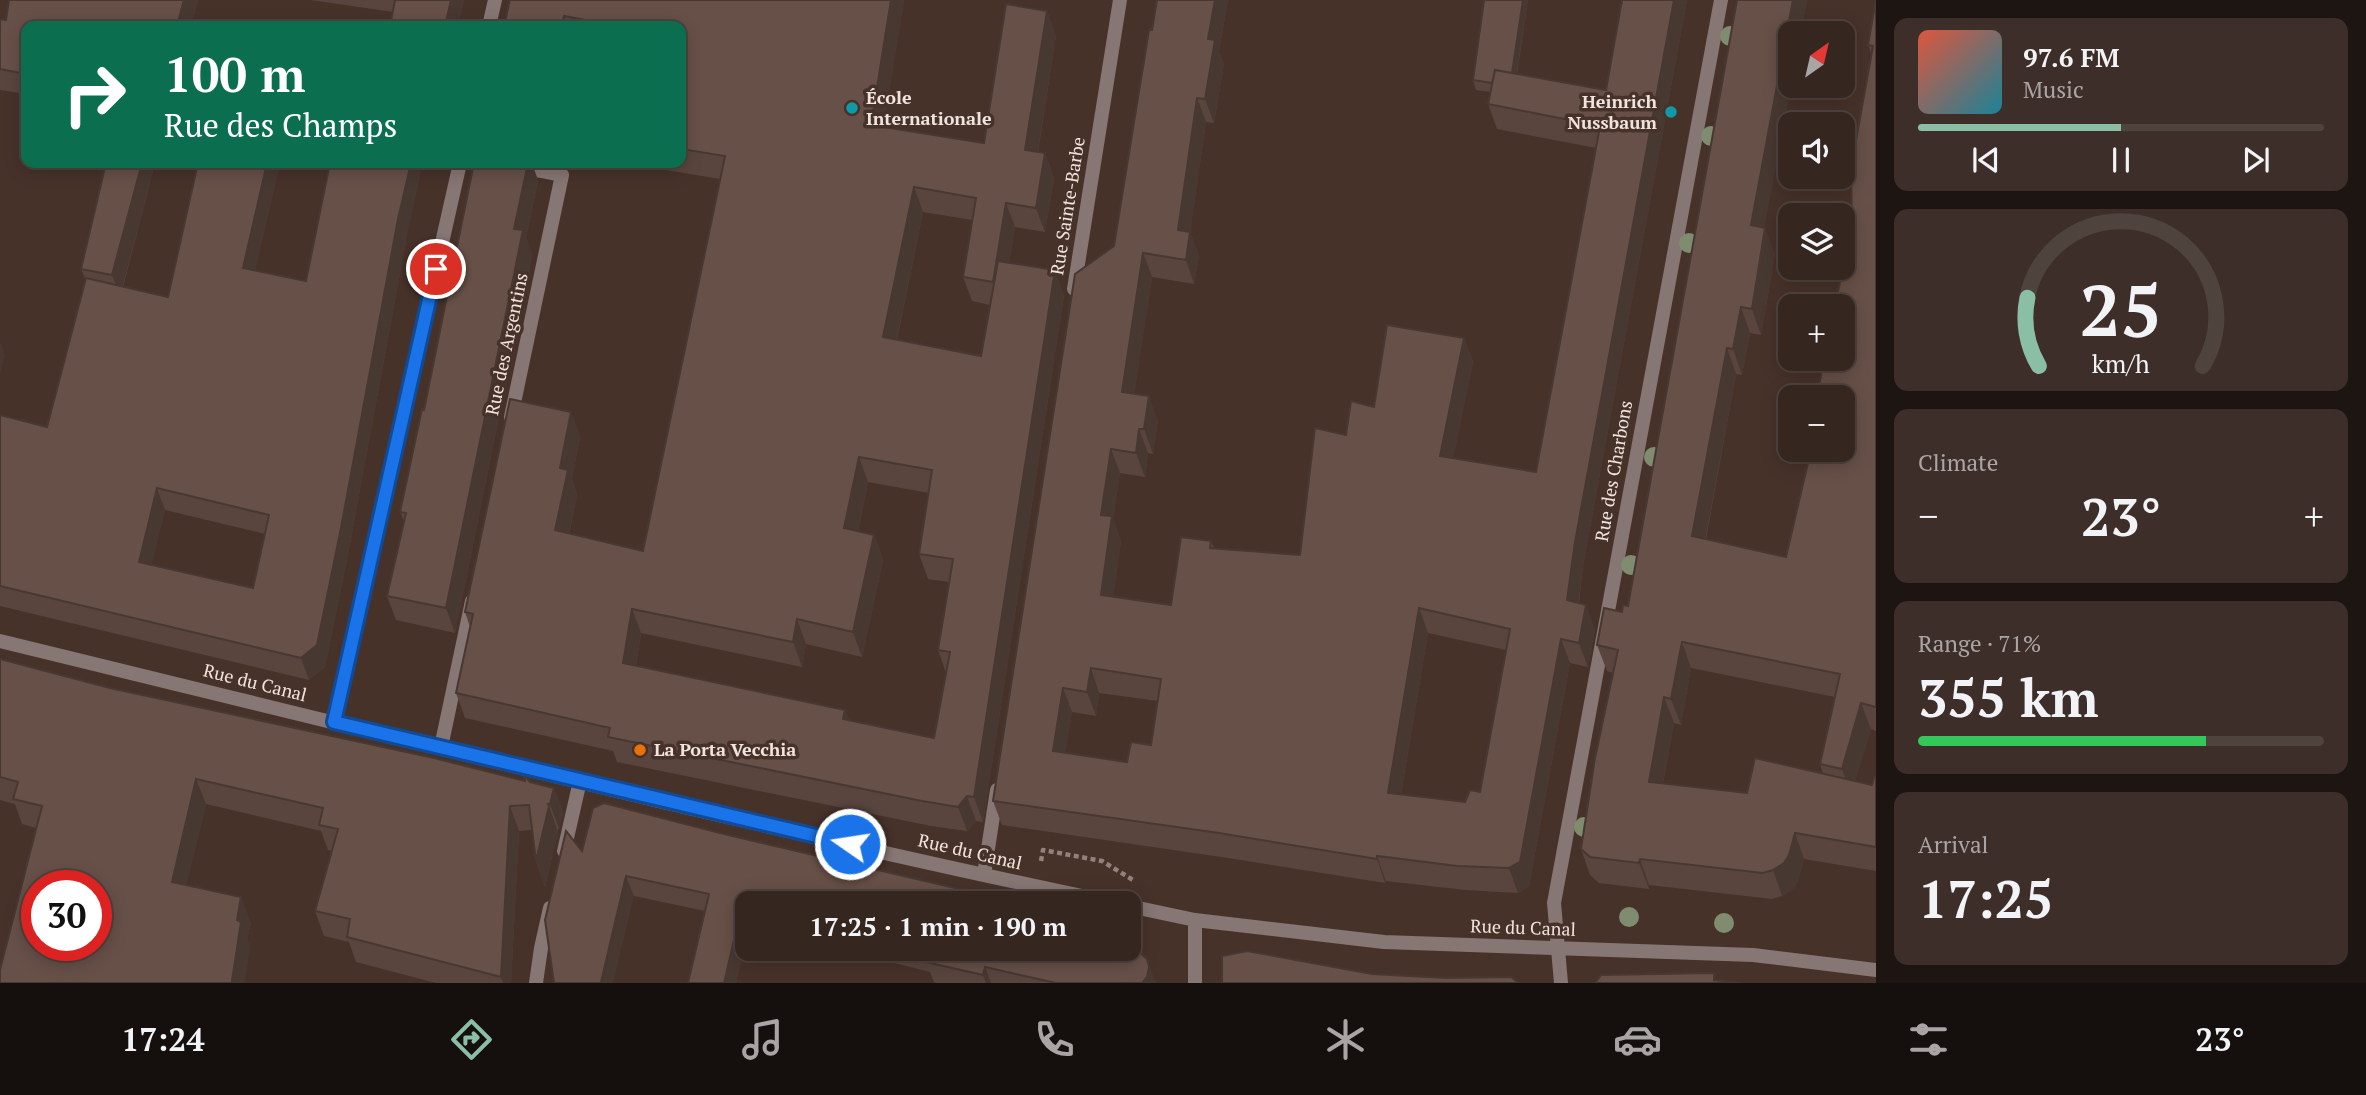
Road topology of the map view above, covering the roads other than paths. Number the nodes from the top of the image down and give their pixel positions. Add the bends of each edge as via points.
1 (495, 0) edge
2 (1120, 0) edge
3 (1721, 0) edge
4 (490, 21) edge
5 (459, 168) edge
6 (526, 168) edge
7 (1073, 301) edge
8 (509, 429) edge
9 (475, 588) edge
10 (0, 641) edge
11 (334, 722) junction
12 (441, 747) junction
13 (999, 779) edge
14 (580, 781) junction
15 (559, 871) edge
16 (984, 875) junction
17 (1059, 891) edge
18 (553, 897) edge
19 (1141, 909) edge
20 (1195, 920) junction
21 (1558, 949) junction
22 (1876, 970) edge
23 (536, 983) edge
24 (1195, 983) edge
25 (1561, 983) edge

1 - 4 street
2 - 7 street, Rue Sainte-Barbe
3 - 21 street, Rue des Charbons via 1554,903
5 - 11 street
6 - 8 street, Rue des Argentins via 562,175
9 - 12 street
10 - 11 street, Rue du Canal
11 - 12 street, Rue du Canal
12 - 14 street, Rue du Canal
13 - 16 street
14 - 15 street
14 - 16 street, Rue du Canal
16 - 17 street, Rue du Canal
18 - 23 street
19 - 20 street, Rue du Canal
20 - 21 street, Rue du Canal via 1384,943
20 - 24 street
21 - 22 street, Rue du Canal via 1753,955
21 - 25 street, Rue des Charbons

